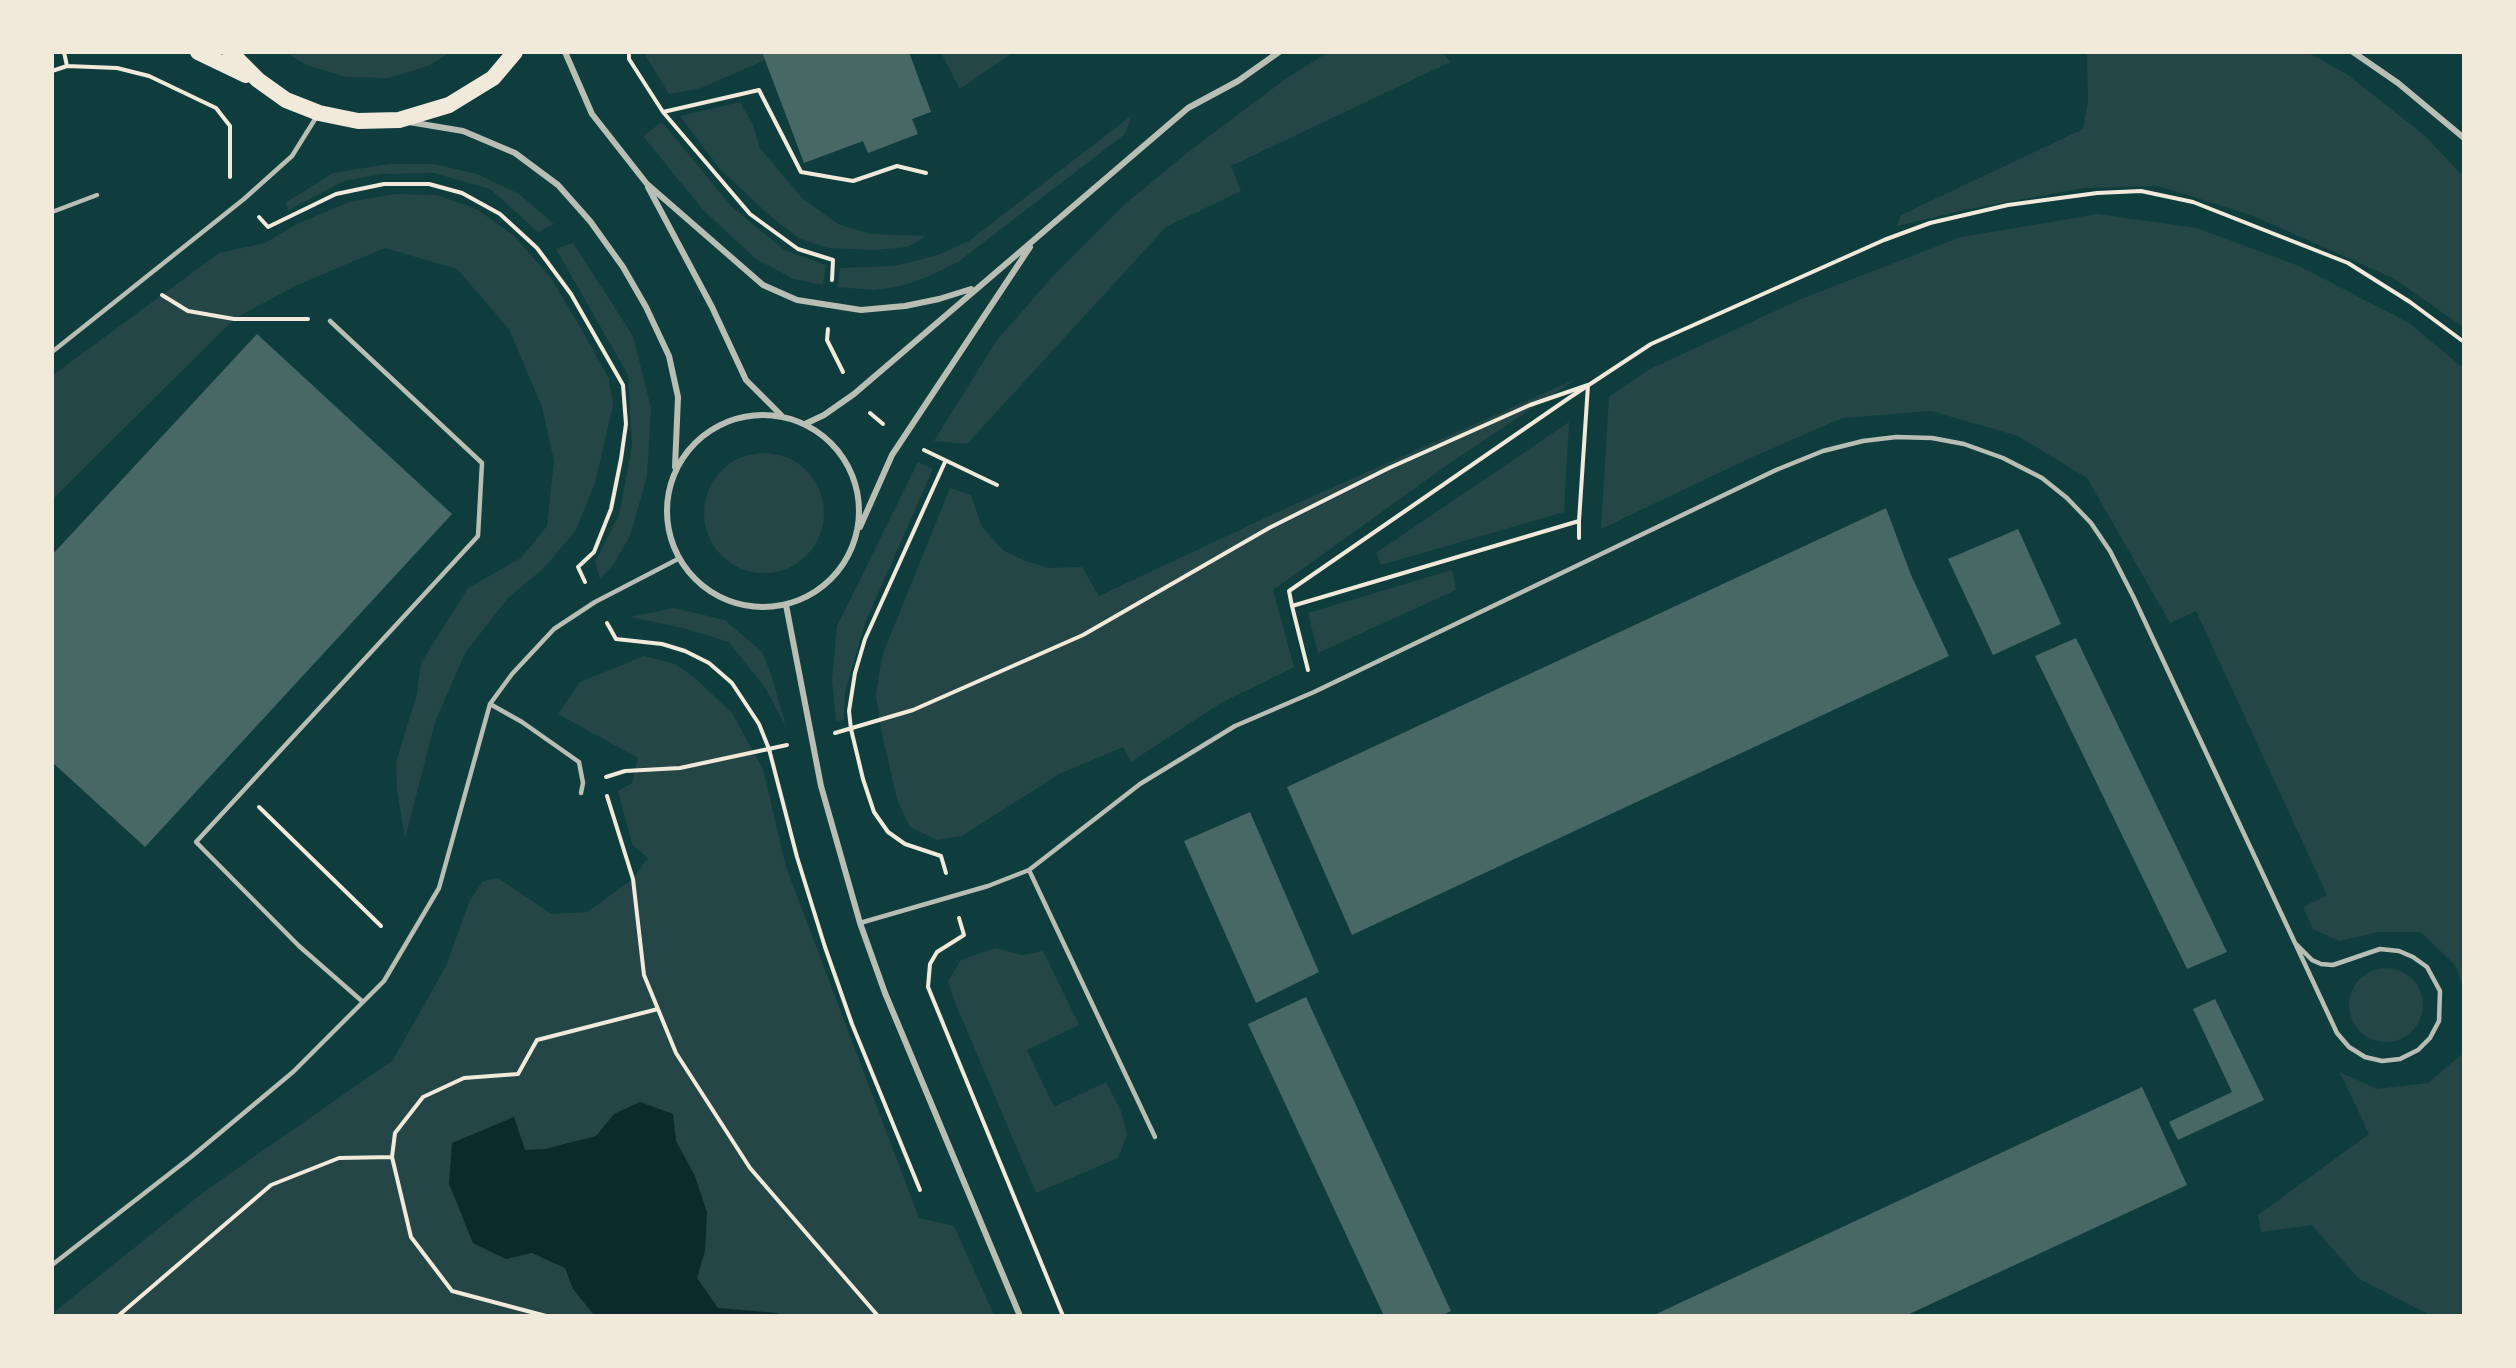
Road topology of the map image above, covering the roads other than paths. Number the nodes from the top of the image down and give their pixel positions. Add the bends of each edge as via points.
1 (198, 52) edge
2 (230, 52) edge
3 (515, 52) edge
4 (565, 52) edge
5 (1279, 52) edge
6 (2353, 52) edge
7 (258, 80) junction
8 (319, 113) junction
9 (399, 120) junction
10 (2463, 138) edge
11 (647, 184) junction
12 (97, 195) dead end
13 (52, 212) edge
14 (1034, 242) junction
15 (975, 288) junction
16 (330, 321) road end
17 (52, 352) edge
18 (781, 416) junction
19 (805, 424) junction
20 (675, 471) junction
21 (858, 533) junction
22 (678, 559) junction
23 (786, 605) junction
24 (490, 704) junction
25 (581, 793) dead end
26 (1029, 870) junction
27 (860, 923) junction
28 (2295, 943) junction
29 (363, 1002) junction
30 (1155, 1137) dead end
31 (52, 1265) edge
32 (1020, 1316) edge

1 - 7 highway
2 - 7 highway
3 - 9 highway via 493,78 449,105
4 - 11 street via 592,114
5 - 14 street via 1238,81 1188,108
6 - 10 street via 2398,83
7 - 8 highway via 286,100
8 - 9 highway via 358,121
8 - 17 lane via 292,156 244,199
9 - 20 street via 463,131 515,153 558,185 590,220 623,267 669,356 678,397
11 - 15 street via 763,285 797,300 861,310 905,306
11 - 18 street via 746,380
12 - 13 lane
14 - 15 street
14 - 21 street via 892,454
15 - 19 street via 854,394
16 - 29 lane via 482,463 478,536 196,842 299,946
18 - 19 street
18 - 20 street via 756,414 731,420 688,449
19 - 21 street via 824,435 850,469 858,490
20 - 22 street via 667,500 668,531
21 - 23 street via 845,559 820,589
22 - 23 street via 695,580 716,596 741,606 768,609
22 - 24 lane via 595,602 554,629
23 - 27 street via 821,786
24 - 25 lane via 579,762
24 - 29 lane via 439,888 384,981
26 - 27 lane
26 - 28 lane via 1168,765 1235,726 1314,692 1776,470 1863,441 1932,438 2003,458 2042,478 2091,523 2110,551
26 - 30 lane
27 - 32 street via 885,993
28 - 28 lane via 2321,964 2333,965 2380,949 2413,957 2427,967 2440,991 2439,1021 2430,1038 2400,1059 2373,1059 2349,1047 2337,1033
29 - 31 lane via 284,1079

